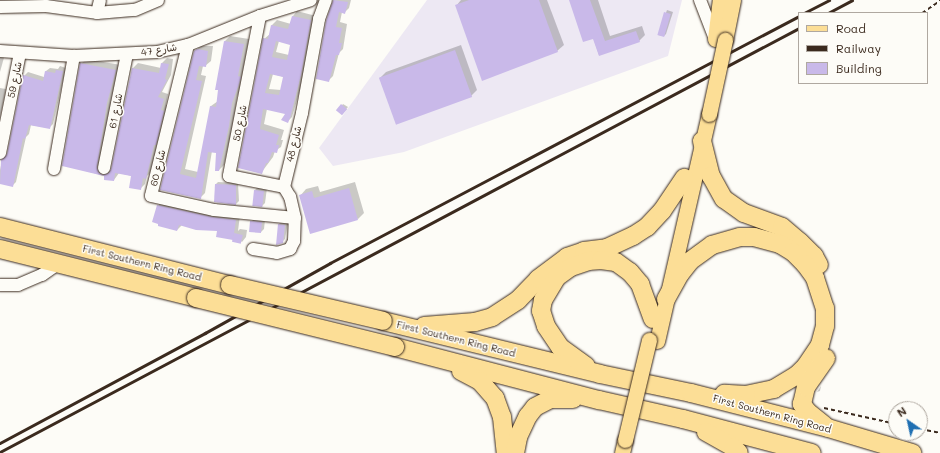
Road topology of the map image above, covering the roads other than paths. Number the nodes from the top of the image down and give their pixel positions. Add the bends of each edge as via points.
1 (100, 0) edge
2 (311, 0) edge
3 (326, 0) edge
4 (700, 0) edge
5 (720, 0) edge
6 (733, 0) edge
7 (153, 1) edge
8 (46, 3) edge
9 (0, 7) edge
10 (97, 13) junction
11 (260, 16) junction
12 (720, 40) junction
13 (188, 45) junction
14 (0, 51) edge
15 (20, 53) junction
16 (127, 54) junction
17 (74, 56) junction
18 (704, 114) junction
19 (702, 141) junction
20 (0, 153) edge
21 (104, 168) dead end
22 (54, 169) dead end
23 (684, 178) junction
24 (284, 187) junction
25 (295, 218) junction
26 (0, 227) edge
27 (0, 249) edge
28 (253, 249) dead end
29 (58, 264) junction
30 (0, 285) edge
31 (666, 299) junction
32 (653, 319) junction
33 (413, 328) junction
34 (653, 340) junction
35 (395, 347) junction
36 (600, 374) junction
37 (691, 392) junction
38 (599, 400) junction
39 (683, 419) junction
40 (828, 428) junction
41 (628, 447) edge
42 (506, 453) edge
43 (515, 453) edge
44 (739, 453) edge
45 (812, 453) edge
46 (912, 453) edge

1 - 10 street
2 - 11 street, شارع 47
3 - 24 street, شارع 48 via 319,19 302,113
4 - 12 street
5 - 12 main road
6 - 12 main road
7 - 10 street via 135,10
8 - 9 street
8 - 10 street
11 - 13 street, شارع 47
11 - 24 street, شارع 50 via 230,176
12 - 18 main road
13 - 16 street, شارع 47 via 157,52
13 - 25 street, شارع 60 via 151,196 214,210
14 - 15 street, شارع 47
15 - 17 street, شارع 47
15 - 20 street, شارع 59
16 - 17 street, شارع 47
16 - 21 street, شارع 61
17 - 22 street
18 - 19 main road
18 - 23 main road
19 - 31 main road
19 - 40 highway via 711,176 724,199 744,213 782,227 814,256 825,274 835,313 834,334 831,350 806,387 802,404
23 - 32 main road
23 - 33 highway via 662,211 646,227 607,248 584,251 567,257 538,278 518,300 492,317 475,322
24 - 25 street via 290,197
25 - 28 street via 294,240 290,249 277,253
26 - 33 highway, First Southern Ring Road, bridge
27 - 29 highway
29 - 30 street via 42,275 18,285
29 - 35 highway, bridge
31 - 34 main road
31 - 37 highway via 690,261 712,245 725,240 754,236 780,244 805,264 815,278 825,308 825,326 820,345 806,366 788,382 774,389 746,395
32 - 34 main road
32 - 36 highway via 640,284 630,272 616,262 588,261 557,277 543,300 541,311 546,326 560,347
33 - 36 highway, First Southern Ring Road
34 - 41 main road, bridge
35 - 38 highway
35 - 42 highway via 470,375 489,389 500,408
36 - 37 highway, First Southern Ring Road
37 - 40 highway, First Southern Ring Road
38 - 39 highway
38 - 43 highway via 558,398 540,404 531,411 525,421
39 - 44 highway via 733,447
39 - 45 highway
40 - 46 highway, First Southern Ring Road

